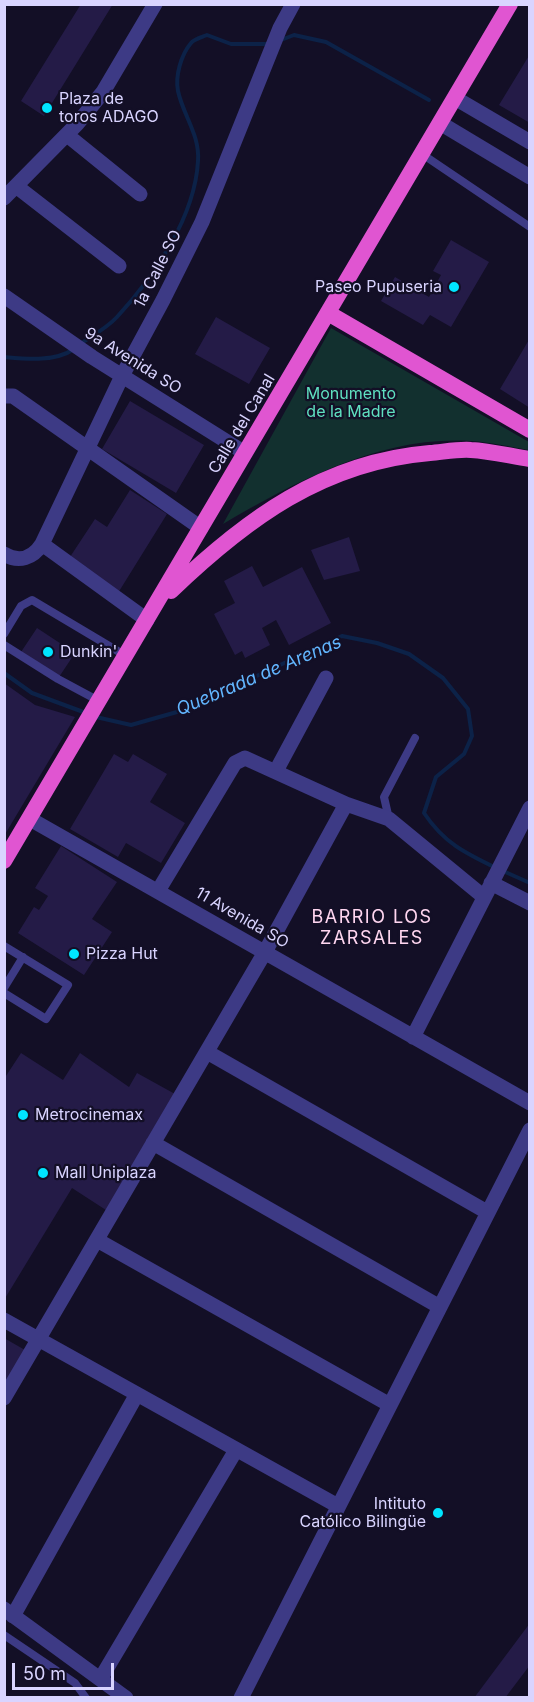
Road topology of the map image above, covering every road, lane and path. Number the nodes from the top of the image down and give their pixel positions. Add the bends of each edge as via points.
1 (155, 4) edge
2 (293, 4) edge
3 (510, 4) edge
4 (455, 98) junction
5 (440, 123) junction
6 (67, 135) junction
7 (530, 142) edge
8 (422, 154) junction
9 (530, 177) edge
10 (16, 186) junction
11 (140, 194) dead end
12 (4, 198) edge
13 (530, 226) edge
14 (119, 266) dead end
15 (4, 296) edge
16 (328, 313) junction
17 (122, 376) junction
18 (4, 396) edge
19 (530, 430) edge
20 (88, 447) junction
21 (245, 453) junction
22 (530, 459) edge
23 (201, 528) junction
24 (42, 544) junction
25 (4, 554) edge
26 (151, 614) junction
27 (4, 634) edge
28 (4, 645) edge
29 (126, 656) junction
30 (326, 678) dead end
31 (98, 704) junction
32 (415, 738) dead end
33 (276, 771) junction
34 (346, 804) junction
35 (530, 808) edge
36 (30, 819) junction
37 (389, 819) junction
38 (5, 860) edge
39 (490, 884) junction
40 (158, 891) junction
41 (530, 903) edge
42 (4, 946) edge
43 (265, 952) junction
44 (23, 957) junction
45 (4, 988) edge
46 (4, 993) edge
47 (413, 1037) junction
48 (207, 1052) junction
49 (530, 1103) edge
50 (530, 1130) edge
51 (153, 1143) junction
52 (487, 1212) junction
53 (97, 1240) junction
54 (440, 1307) junction
55 (4, 1320) edge
56 (39, 1339) junction
57 (137, 1394) junction
58 (4, 1398) edge
59 (390, 1405) junction
60 (236, 1450) junction
61 (338, 1506) junction
62 (9, 1612) edge
63 (4, 1635) edge
64 (107, 1687) edge
65 (86, 1698) edge
66 (126, 1698) edge
67 (241, 1698) edge

1 - 6 street via 103,92
2 - 17 street, 1a Calle SO via 201,222
3 - 4 highway, Calle del Canal
4 - 5 highway, Calle del Canal
4 - 7 street
5 - 8 highway, Calle del Canal
5 - 9 street
6 - 10 street
6 - 11 street
8 - 13 lane
8 - 16 highway, Calle del Canal
10 - 12 street
10 - 14 street
15 - 17 street, 9a Avenida SO
16 - 19 highway
16 - 21 highway, Calle del Canal
17 - 20 street, 1a Calle SO
17 - 21 street, 9a Avenida SO
18 - 20 street via 13,396
20 - 23 street
20 - 24 street, 1a Calle SO
21 - 23 highway, Calle del Canal
22 - 26 highway via 469,450 406,455 345,470 282,501 217,546
23 - 26 highway, Calle del Canal
24 - 25 street via 23,559
24 - 26 street
26 - 29 highway, Calle del Canal
27 - 29 lane via 21,606 32,600
28 - 31 lane
29 - 31 highway, Calle del Canal
30 - 33 street
31 - 36 highway, Calle del Canal
32 - 37 lane via 384,797
33 - 34 street
33 - 40 street via 245,758 236,763
34 - 37 street
34 - 43 street
35 - 39 street
36 - 38 highway, Calle del Canal
36 - 40 street, 11 Avenida SO
37 - 39 street
39 - 41 street
39 - 47 street
40 - 43 street, 11 Avenida SO
42 - 44 lane
43 - 47 street, 11 Avenida SO
43 - 48 street
44 - 45 lane
44 - 46 lane via 68,985 46,1019
47 - 49 street, 11 Avenida SO
48 - 51 street
48 - 52 street
50 - 52 street
51 - 53 street
51 - 54 street
52 - 54 street
53 - 56 street
53 - 59 street
54 - 59 street
55 - 56 street
56 - 57 street
56 - 58 street
57 - 60 street
57 - 62 street
59 - 61 street
60 - 61 street
60 - 64 street
61 - 67 street
62 - 64 street
63 - 65 lane via 75,1683
64 - 66 street

